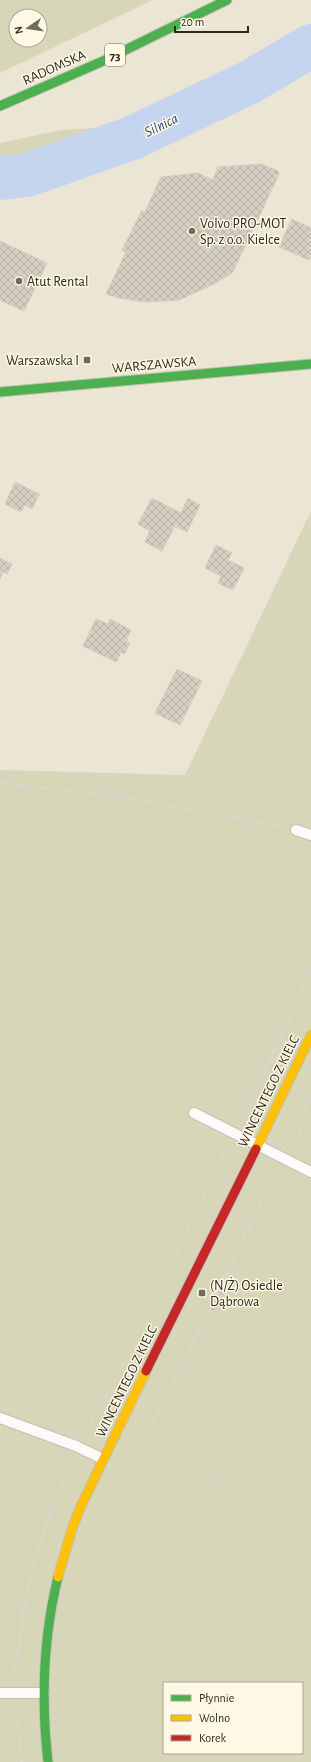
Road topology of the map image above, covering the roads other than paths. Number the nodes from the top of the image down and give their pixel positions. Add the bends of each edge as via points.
1 (227, 0) edge
2 (0, 106) edge
3 (311, 364) edge
4 (0, 392) edge
5 (296, 830) road end
6 (311, 835) edge
7 (311, 1035) edge
8 (194, 1113) dead end
9 (258, 1144) junction
10 (311, 1172) edge
11 (0, 1418) edge
12 (103, 1459) junction
13 (0, 1693) edge
14 (44, 1693) junction
15 (48, 1762) edge

1 - 2 street, RADOMSKA / 73 via 101,62
3 - 4 street, WARSZAWSKA
5 - 6 lane
7 - 9 street, WINCENTEGO Z KIELC
8 - 9 lane
9 - 10 lane
9 - 12 street, WINCENTEGO Z KIELC
11 - 12 lane via 76,1446
12 - 14 street, WINCENTEGO Z KIELC via 73,1527 61,1566 49,1626
13 - 14 lane
14 - 15 street, WINCENTEGO Z KIELC

